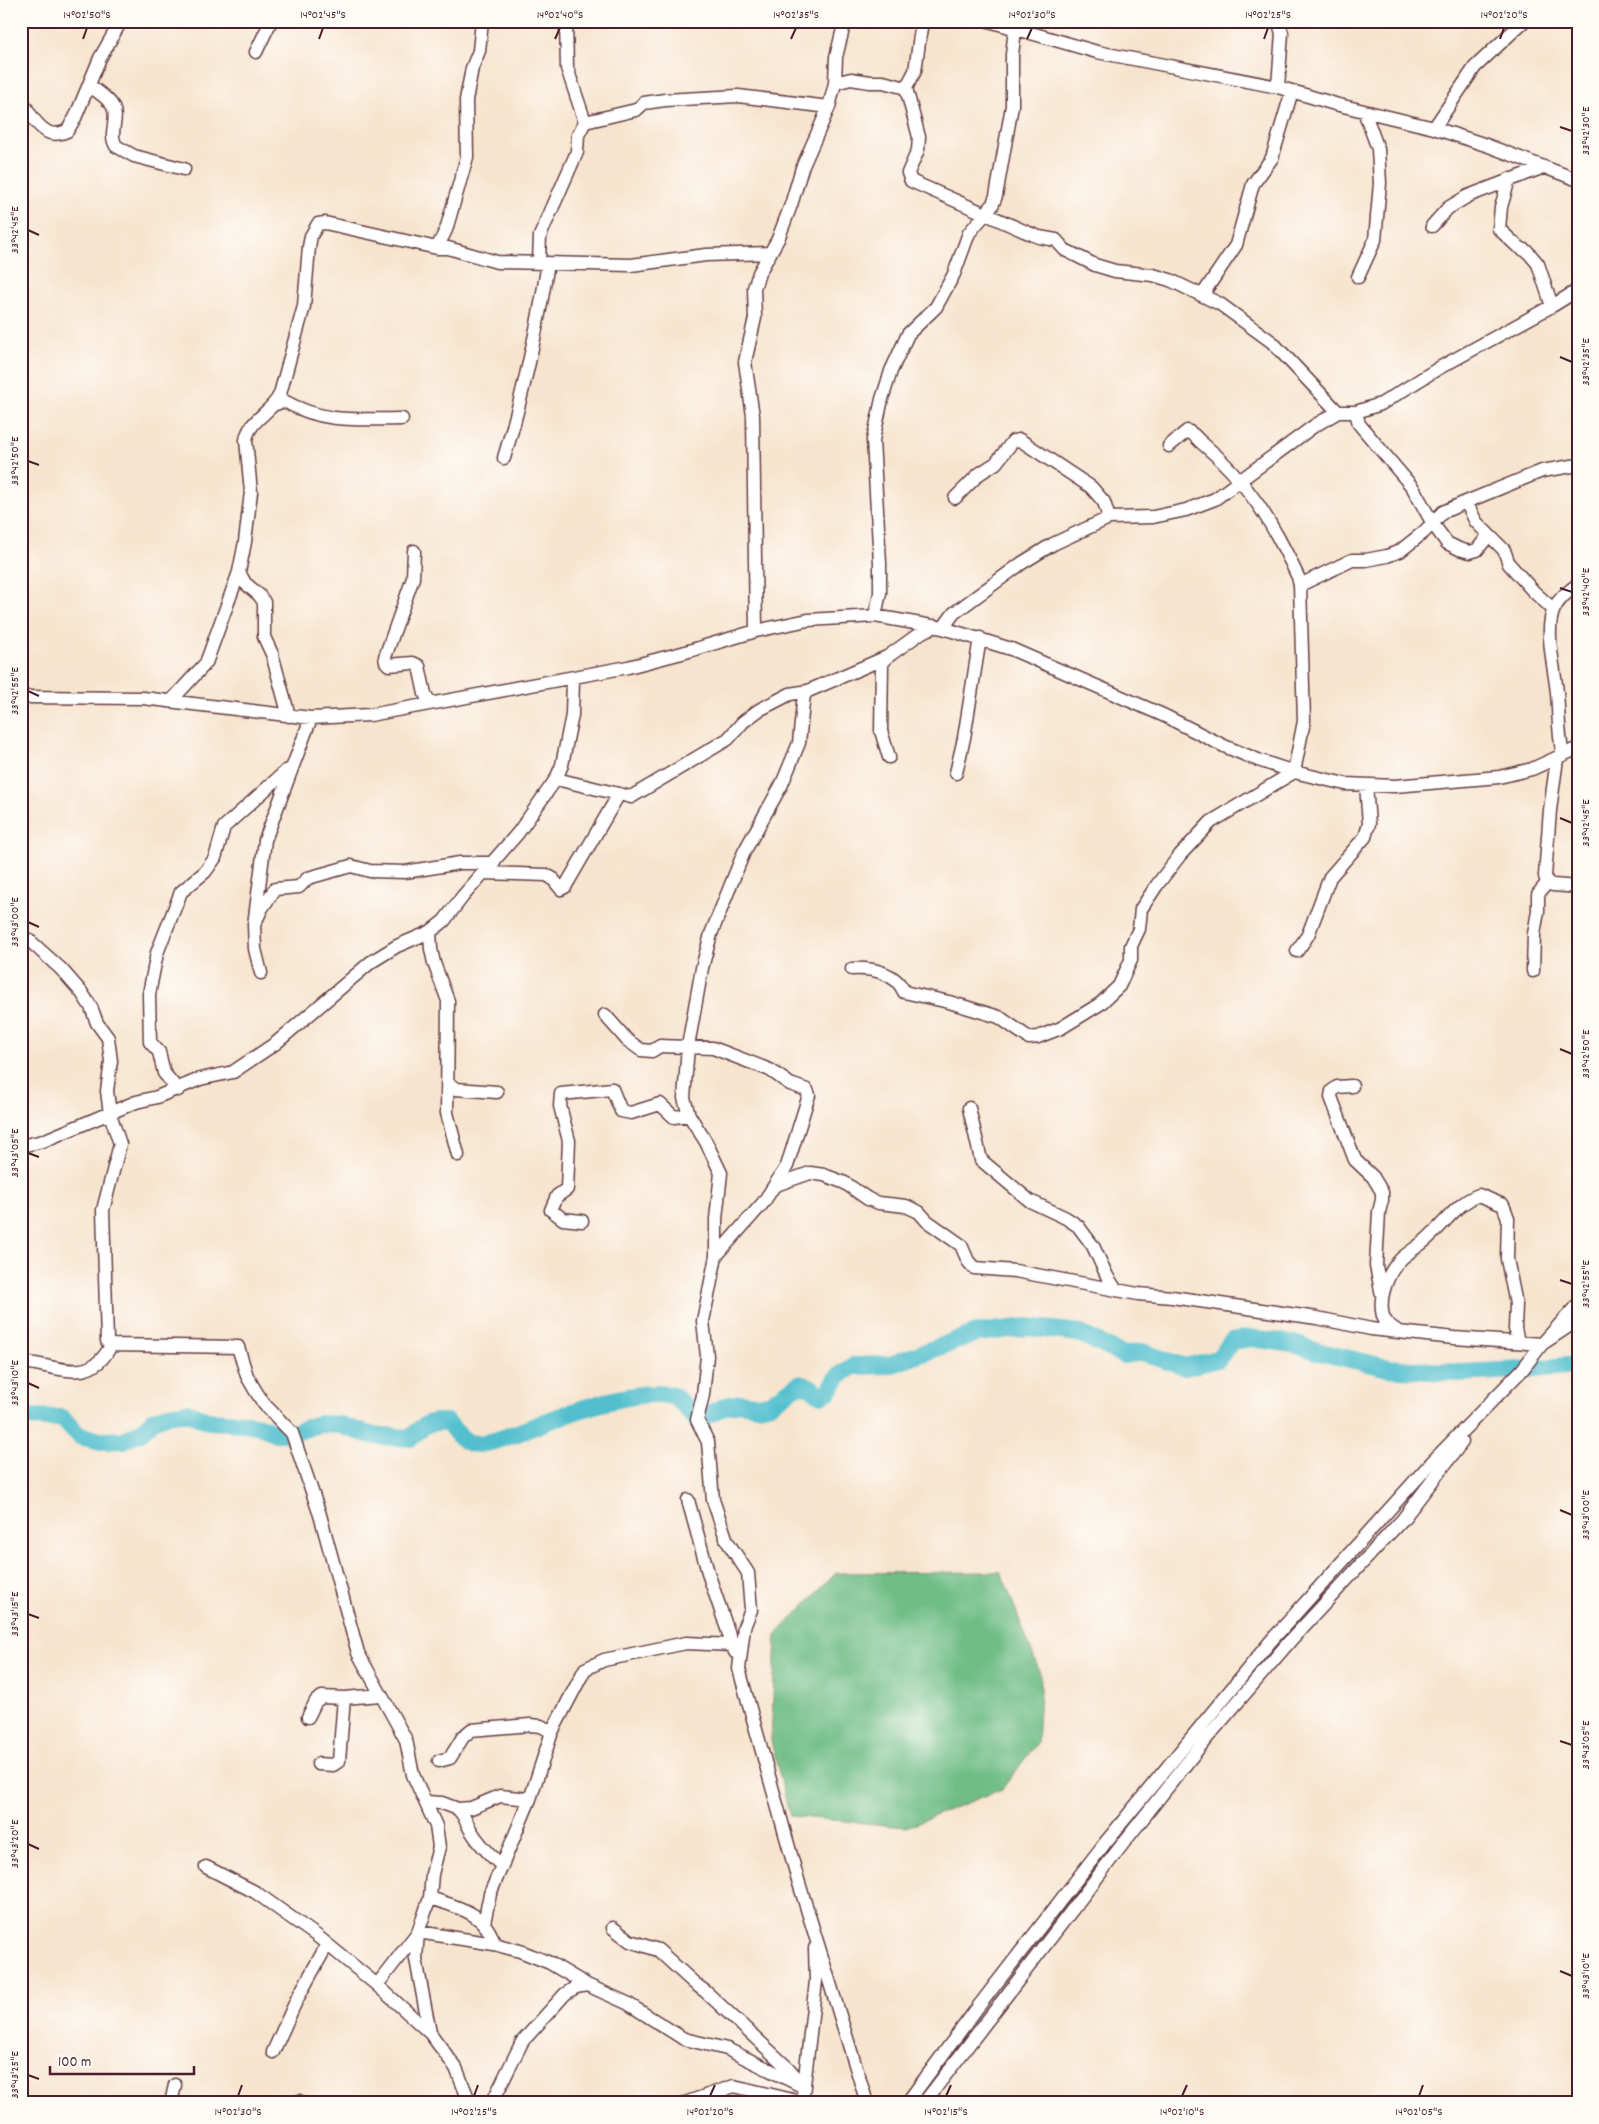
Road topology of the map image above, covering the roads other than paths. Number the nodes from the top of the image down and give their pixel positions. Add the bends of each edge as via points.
1 (121, 21) edge
2 (271, 21) edge
3 (482, 21) edge
4 (566, 21) edge
5 (845, 21) edge
6 (922, 21) edge
7 (989, 21) edge
8 (1278, 21) edge
9 (1524, 21) edge
10 (1016, 26) edge
11 (256, 52) dead end
12 (835, 83) junction
13 (89, 85) junction
14 (1278, 87) junction
15 (906, 88) junction
16 (1292, 91) junction
17 (21, 98) edge
18 (830, 107) junction
19 (1364, 111) junction
20 (585, 122) junction
21 (1434, 128) junction
22 (1544, 167) junction
23 (184, 169) dead end
24 (1509, 179) junction
25 (1578, 180) edge
26 (986, 214) junction
27 (1432, 226) dead end
28 (437, 248) junction
29 (769, 253) junction
30 (543, 263) junction
31 (1358, 277) dead end
32 (1578, 290) edge
33 (1203, 294) junction
34 (1552, 306) junction
35 (276, 404) junction
36 (1338, 412) junction
37 (1356, 412) junction
38 (402, 419) dead end
39 (1169, 446) dead end
40 (504, 458) dead end
41 (1578, 465) edge
42 (1241, 481) junction
43 (955, 498) dead end
44 (1466, 502) junction
45 (1109, 518) junction
46 (1432, 524) junction
47 (1488, 536) junction
48 (414, 551) dead end
49 (239, 572) junction
50 (1578, 584) edge
51 (1300, 585) junction
52 (1553, 609) junction
53 (875, 616) junction
54 (939, 627) junction
55 (756, 631) junction
56 (980, 638) junction
57 (887, 657) junction
58 (573, 679) junction
59 (808, 691) junction
60 (21, 697) edge
61 (171, 701) junction
62 (430, 703) junction
63 (289, 716) junction
64 (311, 718) junction
65 (1578, 748) edge
66 (889, 757) dead end
67 (1560, 757) junction
68 (291, 769) junction
69 (1294, 772) junction
70 (956, 773) dead end
71 (556, 779) junction
72 (1366, 785) junction
73 (619, 794) junction
74 (494, 862) junction
75 (484, 872) junction
76 (1547, 883) junction
77 (1578, 886) edge
78 (254, 925) junction
79 (430, 932) junction
80 (21, 936) edge
81 (1297, 951) dead end
82 (852, 969) dead end
83 (1533, 971) dead end
84 (261, 973) dead end
85 (605, 1015) dead end
86 (688, 1046) junction
87 (449, 1084) junction
88 (1352, 1086) dead end
89 (178, 1090) junction
90 (497, 1092) dead end
91 (969, 1108) dead end
92 (110, 1114) junction
93 (689, 1116) junction
94 (21, 1146) edge
95 (458, 1155) dead end
96 (776, 1185) junction
97 (582, 1221) dead end
98 (716, 1256) junction
99 (1116, 1290) junction
100 (1383, 1300) junction
101 (1578, 1304) edge
102 (1578, 1320) edge
103 (1396, 1330) junction
104 (1518, 1341) junction
105 (1542, 1344) junction
106 (111, 1345) junction
107 (21, 1362) edge
108 (1504, 1390) junction
109 (688, 1500) dead end
110 (732, 1645) junction
111 (740, 1669) junction
112 (381, 1695) junction
113 (344, 1698) junction
114 (308, 1717) dead end
115 (552, 1732) junction
116 (439, 1761) dead end
117 (318, 1764) dead end
118 (530, 1799) junction
119 (426, 1802) junction
120 (458, 1809) junction
121 (501, 1865) junction
122 (206, 1867) dead end
123 (430, 1898) junction
124 (484, 1923) junction
125 (613, 1928) dead end
126 (814, 1930) junction
127 (418, 1932) junction
128 (494, 1944) junction
129 (327, 1945) junction
130 (377, 1985) junction
131 (587, 1985) junction
132 (430, 2032) junction
133 (273, 2052) dead end
134 (175, 2085) dead end
135 (804, 2087) junction
136 (803, 2102) edge
137 (171, 2103) edge
138 (470, 2103) edge
139 (492, 2103) edge
140 (685, 2103) edge
141 (867, 2103) edge
142 (908, 2103) edge
143 (924, 2103) edge

1 - 13 street
2 - 11 street
3 - 28 street via 479,51 466,100 468,157 446,230
4 - 20 street via 567,68
5 - 12 street via 836,57
6 - 15 street via 915,71
7 - 10 street
8 - 14 street via 1282,33
9 - 21 street via 1476,67
10 - 14 street via 1117,57
10 - 26 street via 1012,106 996,196
12 - 15 street via 851,78
12 - 18 street
13 - 17 street via 67,131 57,134 41,126
13 - 23 street via 113,107 112,135 116,146 134,156
14 - 16 street
15 - 26 street via 919,137 918,150 908,173 911,181
16 - 19 street
16 - 33 street via 1272,158 1253,184 1236,244
18 - 20 street via 738,96 665,100 644,103 636,110
18 - 29 street via 802,168 778,239
19 - 21 street
19 - 31 street via 1378,149 1380,183 1374,240
20 - 30 street via 578,135 576,152 540,236
21 - 22 street
22 - 24 street
22 - 25 street
24 - 27 street via 1448,208
24 - 34 street via 1499,229 1538,264
26 - 33 street via 1039,237 1056,240 1065,250 1095,265 1153,275
26 - 53 street via 969,233 954,274 936,307 908,334 882,399 873,440 880,555 880,593
28 - 30 street via 497,262
28 - 35 street via 318,224 309,247 301,321
29 - 30 street via 706,255 631,265
29 - 55 street via 754,288 755,318 746,362 753,416
30 - 40 street via 537,335
32 - 34 street
33 - 36 street via 1272,342
34 - 37 street via 1381,404
35 - 38 street via 284,401 303,412 331,419
35 - 49 street via 247,434 251,506
36 - 37 street
36 - 42 street via 1314,426
37 - 46 street via 1359,424 1413,488
39 - 42 street via 1185,432 1191,432
41 - 44 street via 1542,470
42 - 45 street via 1215,499 1186,510 1153,518
42 - 51 street via 1271,522
43 - 45 street via 996,463 1013,440 1020,440 1091,487 1104,502
44 - 46 street via 1443,512
44 - 47 street
45 - 54 street via 1053,544 1022,563
46 - 47 street via 1447,543 1470,552 1477,550
46 - 51 street via 1400,551 1366,560 1352,560
47 - 52 street via 1504,550 1518,575
48 - 62 street via 412,578 385,656 388,664 413,663 419,666
49 - 61 street via 206,663
49 - 63 street via 264,602 264,637
50 - 52 street
51 - 69 street via 1304,721
52 - 67 street via 1550,624 1558,695
53 - 54 street
53 - 55 street via 808,620
54 - 56 street
54 - 57 street via 922,632
55 - 58 street via 682,654
56 - 69 street via 1075,675 1224,746
56 - 70 street
57 - 59 street
57 - 66 street via 882,664 881,731
58 - 62 street
58 - 71 street via 572,716
59 - 73 street via 790,694 759,710 728,739 650,787 631,796
59 - 86 street via 804,695 799,743 782,784 744,852 711,934
60 - 61 street
61 - 63 street
62 - 64 street via 370,715
63 - 64 street
64 - 68 street
65 - 67 street
67 - 72 street via 1499,778 1433,784
67 - 76 street via 1546,861
68 - 78 street via 265,840
68 - 89 street via 224,827 215,858 206,872 181,892 157,954 149,994 150,1042 159,1052 164,1072
69 - 72 street via 1345,784
69 - 82 street via 1211,822 1186,848 1141,909 1139,929 1131,946 1131,960 1119,986 1100,1004 1061,1028 1038,1038 1029,1038 999,1017 904,992 900,983 890,976 867,968
71 - 73 street
71 - 74 street
72 - 81 street via 1369,824 1365,837 1330,876 1308,935
73 - 75 street via 565,887 561,889 546,876
74 - 75 street
74 - 78 street via 460,863 405,872 370,871 351,866 308,878 299,887 275,889
75 - 79 street via 444,921
76 - 77 street
76 - 83 street via 1538,894
78 - 84 street
79 - 87 street via 430,949 448,1001
79 - 89 street via 371,962 276,1043 233,1072 200,1079
80 - 92 street via 61,969 82,993 108,1038
85 - 86 street via 627,1040 641,1050
86 - 93 street via 684,1091
86 - 96 street via 712,1048 770,1070 790,1084 807,1090 809,1095 792,1152
87 - 90 street via 456,1089
87 - 95 street via 447,1113
88 - 100 street via 1336,1087 1331,1098 1354,1160 1373,1176 1382,1192 1376,1266
89 - 92 street via 136,1102
91 - 99 street via 981,1160 1030,1202 1078,1226 1093,1246
92 - 94 street via 43,1141
92 - 106 street via 120,1144 104,1210 107,1341
93 - 97 street via 674,1117 660,1104 631,1113 621,1110 612,1089 561,1094 560,1106 569,1141 567,1188 557,1196 551,1210 563,1219
93 - 98 street via 721,1173
96 - 98 street
96 - 99 street via 810,1173 824,1175 868,1199 906,1206 919,1212 961,1245 974,1268 1015,1271
98 - 111 street via 703,1321 706,1356 697,1420 708,1442 713,1500 727,1541 748,1573 751,1610 744,1627
99 - 103 street
100 - 103 street via 1383,1316
100 - 104 street via 1391,1272 1401,1259 1430,1237 1466,1200 1479,1195 1503,1205 1508,1218 1506,1259 1516,1304
101 - 105 street
102 - 105 street
103 - 104 street via 1454,1338
104 - 105 street
105 - 108 street
106 - 107 street via 105,1356 91,1367 73,1372
106 - 112 street via 238,1347 246,1376 264,1404 292,1433 320,1515 356,1646
108 - 142 street via 1431,1463 1270,1642 1105,1843
108 - 143 street via 1403,1519 1290,1641 1205,1740
109 - 110 street
110 - 111 street
110 - 115 street via 686,1643 593,1664 582,1673
111 - 126 street
112 - 113 street
112 - 119 street via 406,1740 413,1775
113 - 114 street via 322,1697 316,1701
113 - 117 street via 339,1761 333,1765
115 - 116 street via 530,1725 471,1730 462,1737 450,1758
115 - 118 street
118 - 120 street via 500,1796 471,1808
118 - 121 street
119 - 120 street
119 - 123 street via 436,1826 439,1847
120 - 121 street via 466,1816 468,1827 480,1844
121 - 124 street
122 - 129 street via 255,1892
123 - 124 street via 464,1909
123 - 127 street
124 - 128 street
125 - 135 street via 630,1941 658,1950 671,1960
126 - 135 street via 816,1981
126 - 141 street
127 - 128 street
127 - 130 street
127 - 132 street via 416,1959
128 - 131 street via 550,1963
129 - 130 street
129 - 133 street
130 - 132 street
131 - 135 street via 627,2003 684,2039 727,2049
131 - 139 street via 564,1994 522,2042
132 - 138 street via 456,2068
134 - 137 street
135 - 136 street
136 - 140 street via 734,2086

